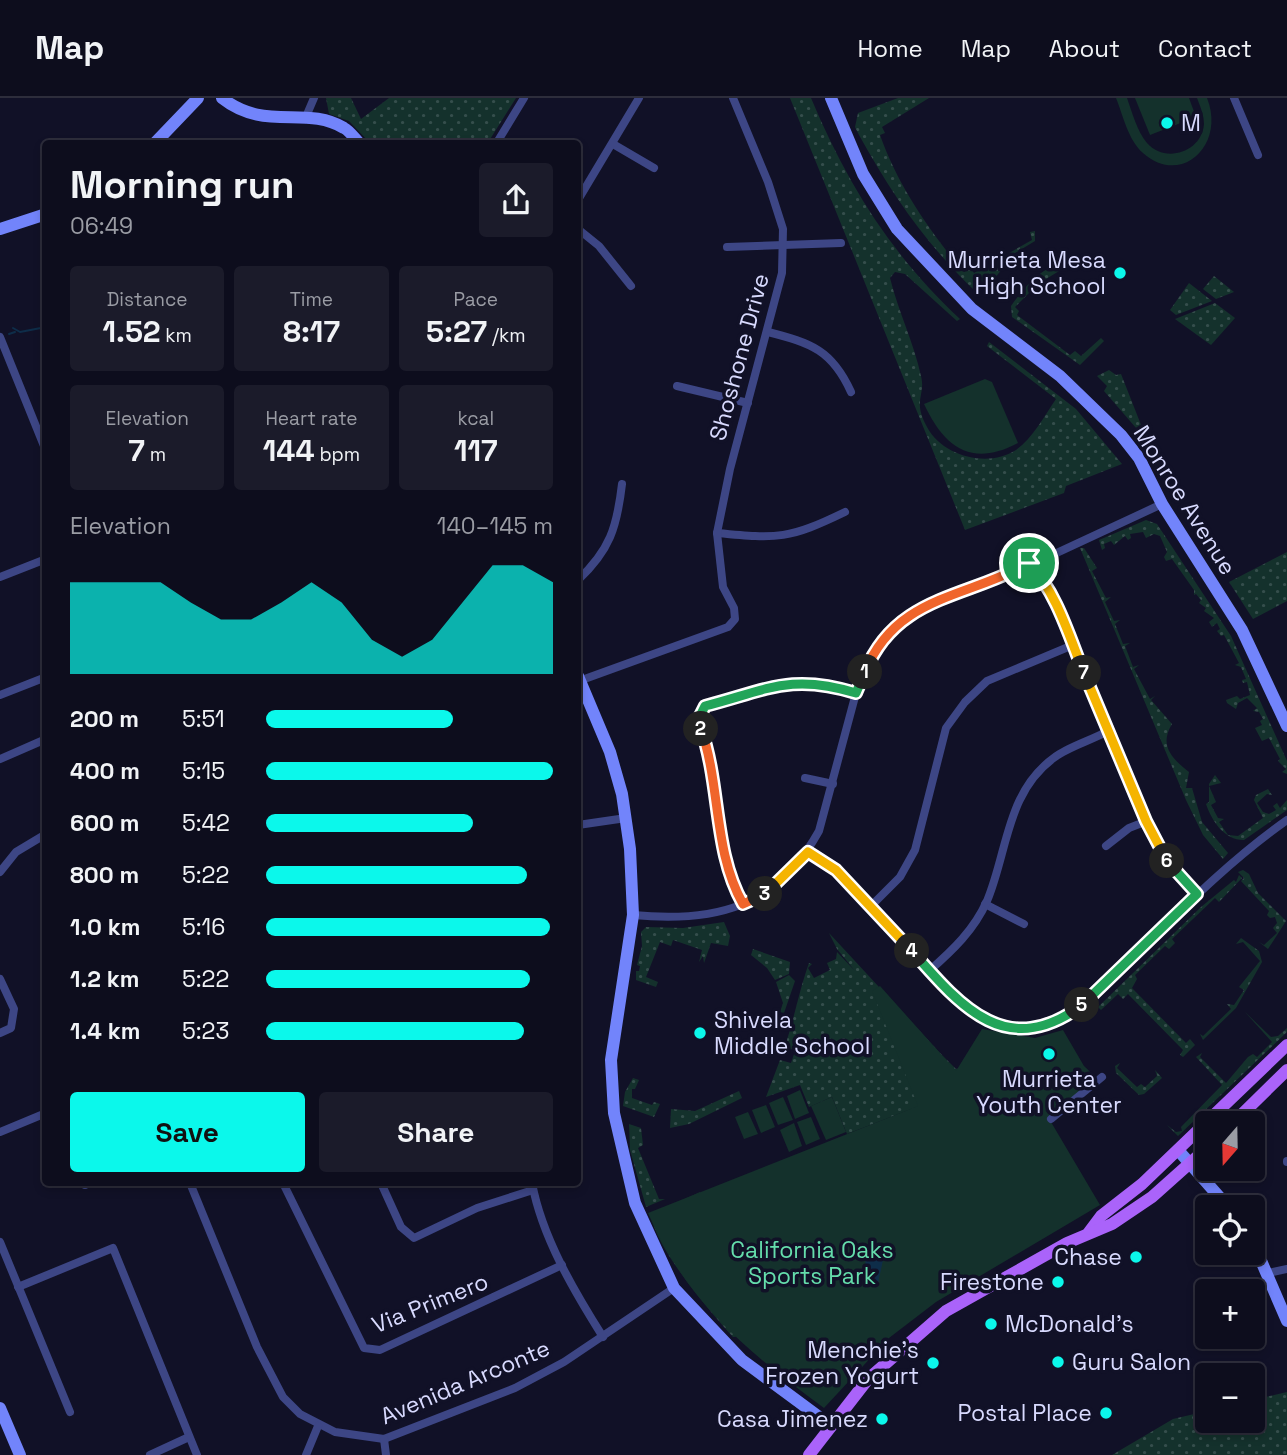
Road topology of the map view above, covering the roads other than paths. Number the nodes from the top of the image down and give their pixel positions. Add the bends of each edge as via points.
1 (198, 98) edge
2 (222, 98) edge
3 (314, 98) edge
4 (524, 98) edge
5 (639, 98) edge
6 (733, 98) edge
7 (831, 98) edge
8 (1234, 98) edge
9 (305, 119) junction
10 (158, 140) edge
11 (356, 140) edge
12 (498, 140) edge
13 (613, 144) junction
14 (1258, 155) dead end
15 (654, 168) dead end
16 (581, 195) edge
17 (42, 215) edge
18 (0, 229) edge
19 (581, 231) edge
20 (841, 243) dead end
21 (783, 244) junction
22 (727, 247) dead end
23 (631, 286) dead end
24 (768, 332) junction
25 (0, 337) edge
26 (2, 346) edge
27 (677, 386) dead end
28 (851, 391) dead end
29 (748, 403) junction
30 (42, 441) edge
31 (622, 484) dead end
32 (1162, 504) junction
33 (845, 512) dead end
34 (717, 533) junction
35 (42, 561) edge
36 (1029, 563) junction
37 (0, 577) edge
38 (581, 577) edge
39 (1073, 645) junction
40 (581, 677) edge
41 (42, 679) edge
42 (581, 685) edge
43 (856, 693) junction
44 (0, 695) edge
45 (1287, 726) edge
46 (1108, 731) junction
47 (42, 741) edge
48 (0, 759) edge
49 (805, 778) dead end
50 (833, 784) junction
51 (626, 818) junction
52 (1287, 820) edge
53 (1146, 821) junction
54 (581, 825) edge
55 (42, 836) edge
56 (1106, 846) dead end
57 (808, 852) junction
58 (0, 872) edge
59 (1197, 894) junction
60 (743, 904) junction
61 (985, 904) junction
62 (871, 906) junction
63 (633, 915) junction
64 (1024, 924) dead end
65 (929, 971) junction
66 (0, 979) edge
67 (0, 1032) edge
68 (1287, 1045) edge
69 (1287, 1070) edge
70 (1102, 1077) dead end
71 (1245, 1111) edge
72 (42, 1115) edge
73 (1051, 1119) dead end
74 (0, 1132) edge
75 (1178, 1150) junction
76 (1195, 1159) edge
77 (1189, 1164) junction
78 (193, 1186) edge
79 (284, 1186) edge
80 (382, 1186) edge
81 (533, 1186) edge
82 (1217, 1195) edge
83 (1088, 1232) junction
84 (0, 1242) edge
85 (562, 1265) junction
86 (1264, 1265) edge
87 (1285, 1266) edge
88 (1268, 1273) junction
89 (18, 1287) junction
90 (674, 1287) junction
91 (1287, 1321) edge
92 (603, 1337) junction
93 (0, 1408) edge
94 (70, 1412) dead end
95 (830, 1425) junction
96 (318, 1426) junction
97 (189, 1437) junction
98 (384, 1439) junction
99 (20, 1455) edge
100 (150, 1455) edge
101 (197, 1455) edge
102 (306, 1455) edge
103 (386, 1455) edge
104 (809, 1455) edge

1 - 10 street
2 - 9 street via 249,115
3 - 9 street
4 - 12 street
5 - 13 street
6 - 21 street, Shoshone Drive via 768,182 783,229
7 - 32 street, Monroe Avenue via 863,174 897,229 972,309 1060,376 1121,435 1139,458
8 - 14 street
9 - 11 street via 345,128
13 - 15 street
13 - 16 street
17 - 18 street
19 - 23 street
20 - 21 street
21 - 22 street
21 - 24 street, Shoshone Drive via 782,273
24 - 28 street via 824,352 834,360
24 - 29 street, Shoshone Drive
25 - 26 street
26 - 30 street
27 - 29 street
29 - 34 street, Shoshone Drive
31 - 38 street via 606,550
32 - 36 street
32 - 45 street, Monroe Avenue via 1242,630
33 - 34 street via 807,531 777,538
34 - 40 street, Shoshone Drive via 723,587 736,613 727,627
35 - 37 street
36 - 39 street via 1040,575
36 - 43 street via 1004,577 925,604 894,628 869,663
39 - 46 street
39 - 62 street via 987,681 965,702 946,728 915,849 900,877
41 - 44 street
42 - 51 street via 610,752
43 - 50 street
43 - 60 street via 780,683 699,711 732,884
46 - 53 street
46 - 61 street via 1055,757 1032,780 1016,803
47 - 48 street
49 - 50 street
50 - 57 street
51 - 54 street
51 - 63 street
52 - 59 street
53 - 56 street
53 - 59 street via 1170,867
55 - 58 street via 16,852
57 - 60 street via 766,893
57 - 62 street via 836,870
59 - 65 street via 1081,1006 1041,1027 1018,1028 976,1016
60 - 63 street via 710,915 675,919
61 - 64 street
61 - 65 street via 958,946
62 - 65 street
63 - 90 street via 611,1060 614,1113 635,1203
66 - 67 street via 14,1009 11,1028
68 - 75 main road
69 - 71 main road
70 - 73 street
72 - 74 street
75 - 77 street
75 - 83 main road
76 - 77 main road
77 - 82 street
77 - 83 main road via 1112,1224
78 - 96 street, Avenida Arconte via 257,1347 283,1397
79 - 85 street, Via Primero via 364,1348 380,1350
80 - 81 street via 401,1227 414,1238
81 - 85 street
83 - 95 main road via 946,1311 869,1380
84 - 89 street
85 - 92 street
86 - 88 street
87 - 88 street
88 - 91 street
89 - 94 street
89 - 97 street via 113,1248
90 - 92 street, Avenida Arconte
90 - 95 street via 742,1360
92 - 98 street, Avenida Arconte via 514,1388
93 - 99 street
95 - 104 main road
96 - 98 street, Avenida Arconte
96 - 102 street
97 - 100 street
97 - 101 street
98 - 103 street

